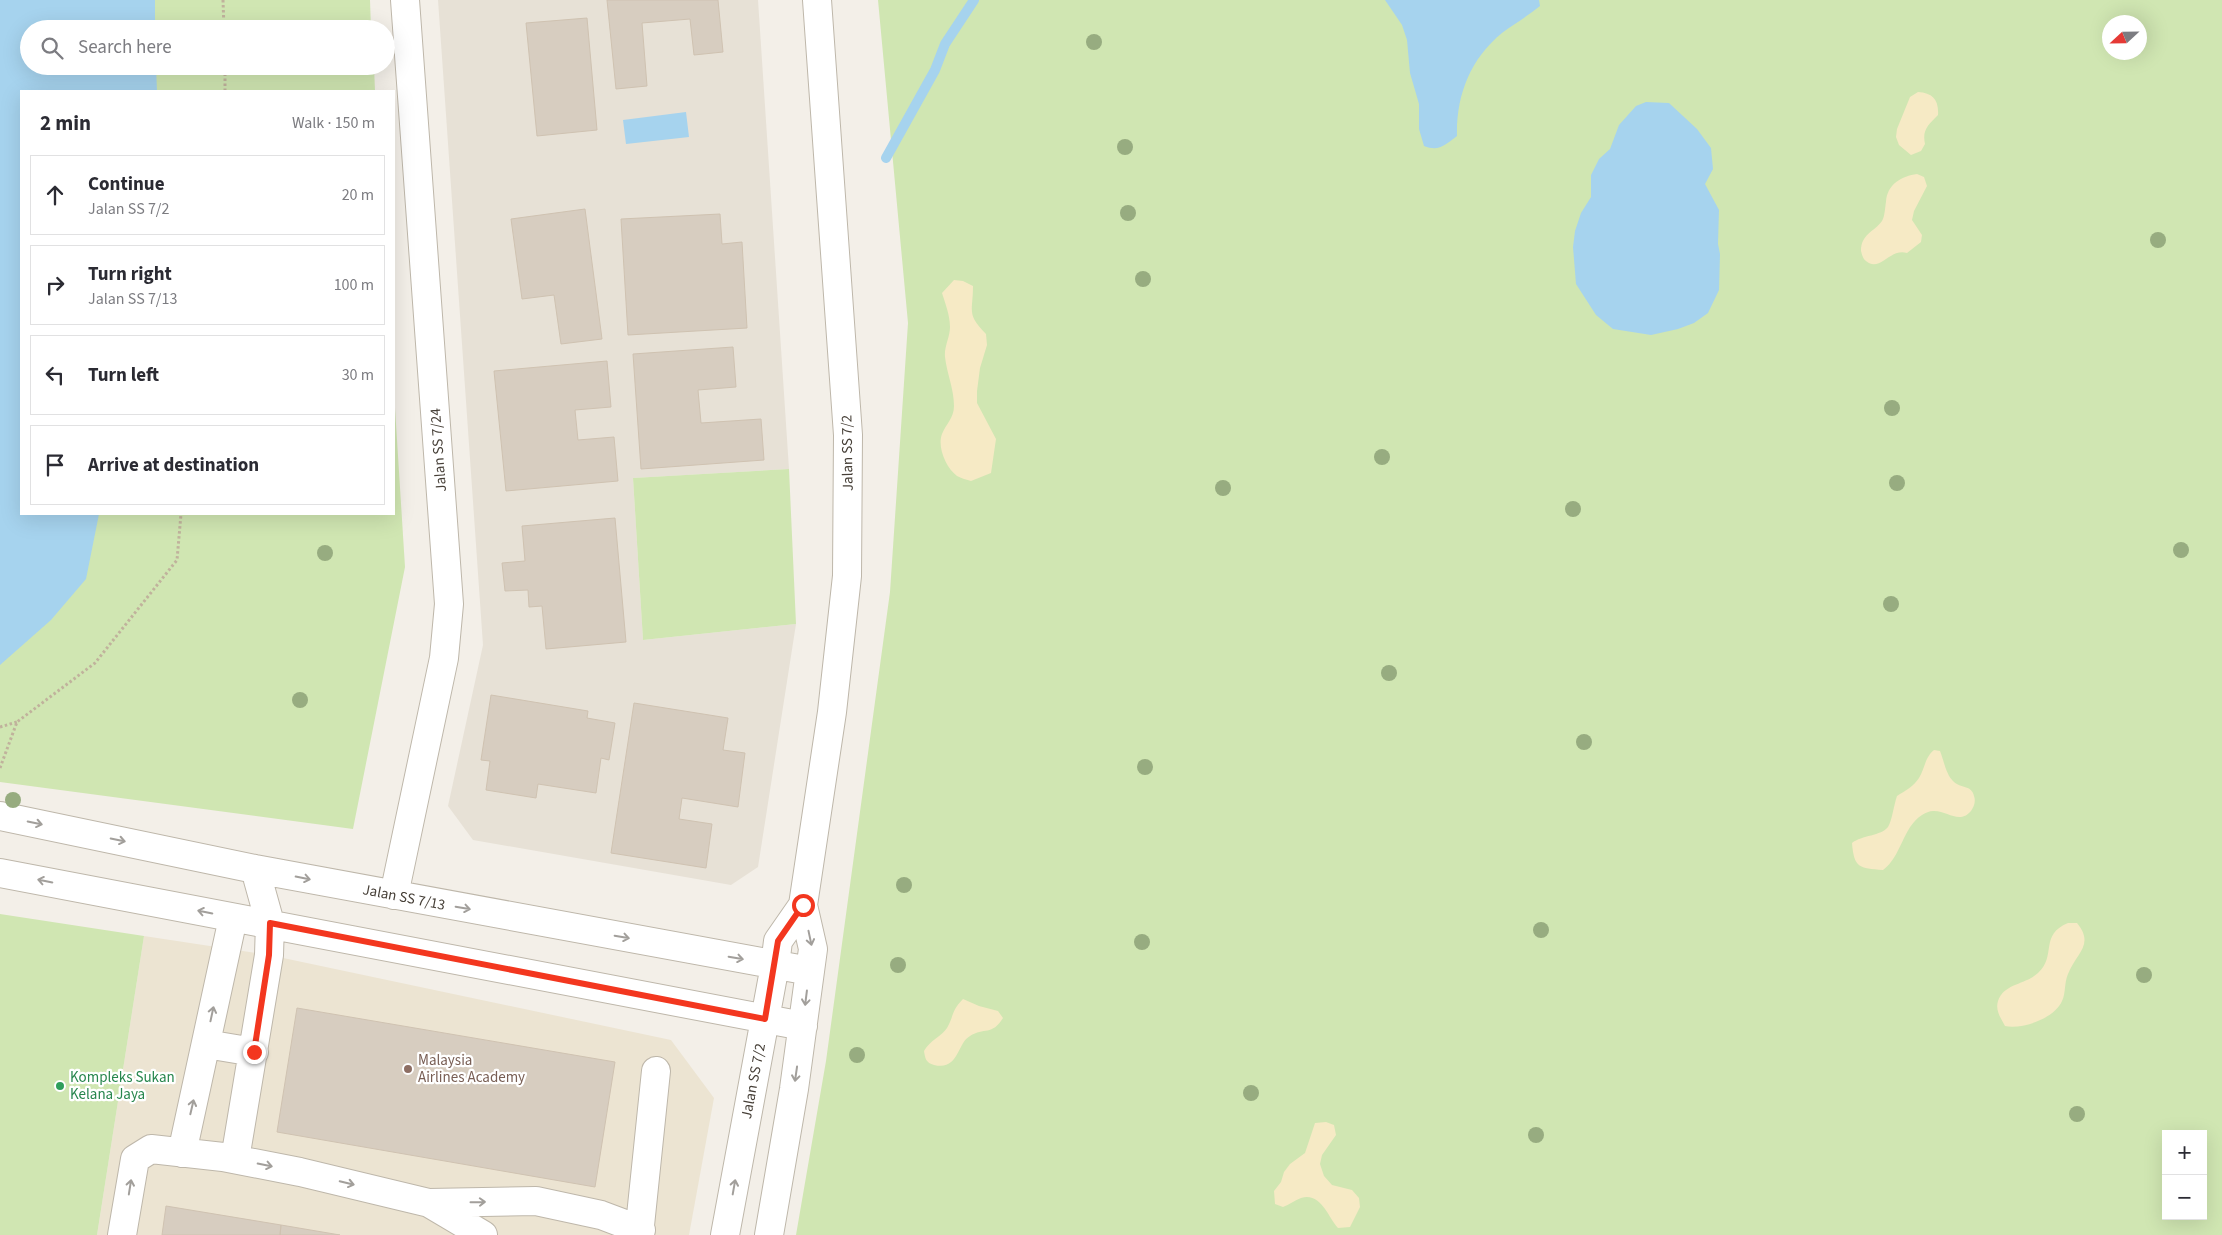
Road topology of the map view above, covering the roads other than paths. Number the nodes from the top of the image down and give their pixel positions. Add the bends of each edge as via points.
1 (405, 0) edge
2 (817, 0) edge
3 (0, 816) edge
4 (255, 869) junction
5 (0, 873) edge
6 (394, 895) junction
7 (803, 905) junction
8 (232, 918) junction
9 (270, 923) junction
10 (775, 965) junction
11 (810, 971) junction
12 (765, 1019) junction
13 (803, 1026) junction
14 (206, 1044) junction
15 (254, 1052) junction
16 (656, 1070) dead end
17 (182, 1153) junction
18 (235, 1159) junction
19 (429, 1203) junction
20 (640, 1233) edge
21 (122, 1235) edge
22 (483, 1235) edge
23 (725, 1235) edge
24 (768, 1235) edge

1 - 6 street, Jalan SS 7/24 via 449,604 444,658
2 - 7 street, Jalan SS 7/2 via 848,435 847,576 832,712
3 -> 4 street, Jalan SS 7/13
4 -> 6 street, Jalan SS 7/13
4 - 9 street
8 -> 5 street
6 -> 10 street, Jalan SS 7/13
7 - 10 street, Jalan SS 7/2 via 778,941
7 -> 11 street, Jalan SS 7/2 via 813,950
8 - 9 street
14 -> 8 street
9 - 12 street
9 - 15 street via 269,955
10 - 11 street, Jalan SS 7/13
10 - 12 street, Jalan SS 7/2
11 -> 13 street, Jalan SS 7/2
12 - 13 street
23 -> 12 street, Jalan SS 7/2
13 -> 24 street, Jalan SS 7/2
14 - 15 street
17 -> 14 street
15 - 18 street
16 - 20 street
17 - 18 street
21 -> 17 street via 135,1159 151,1149
18 -> 19 street
19 -> 20 street via 536,1201 601,1215
19 - 22 street

